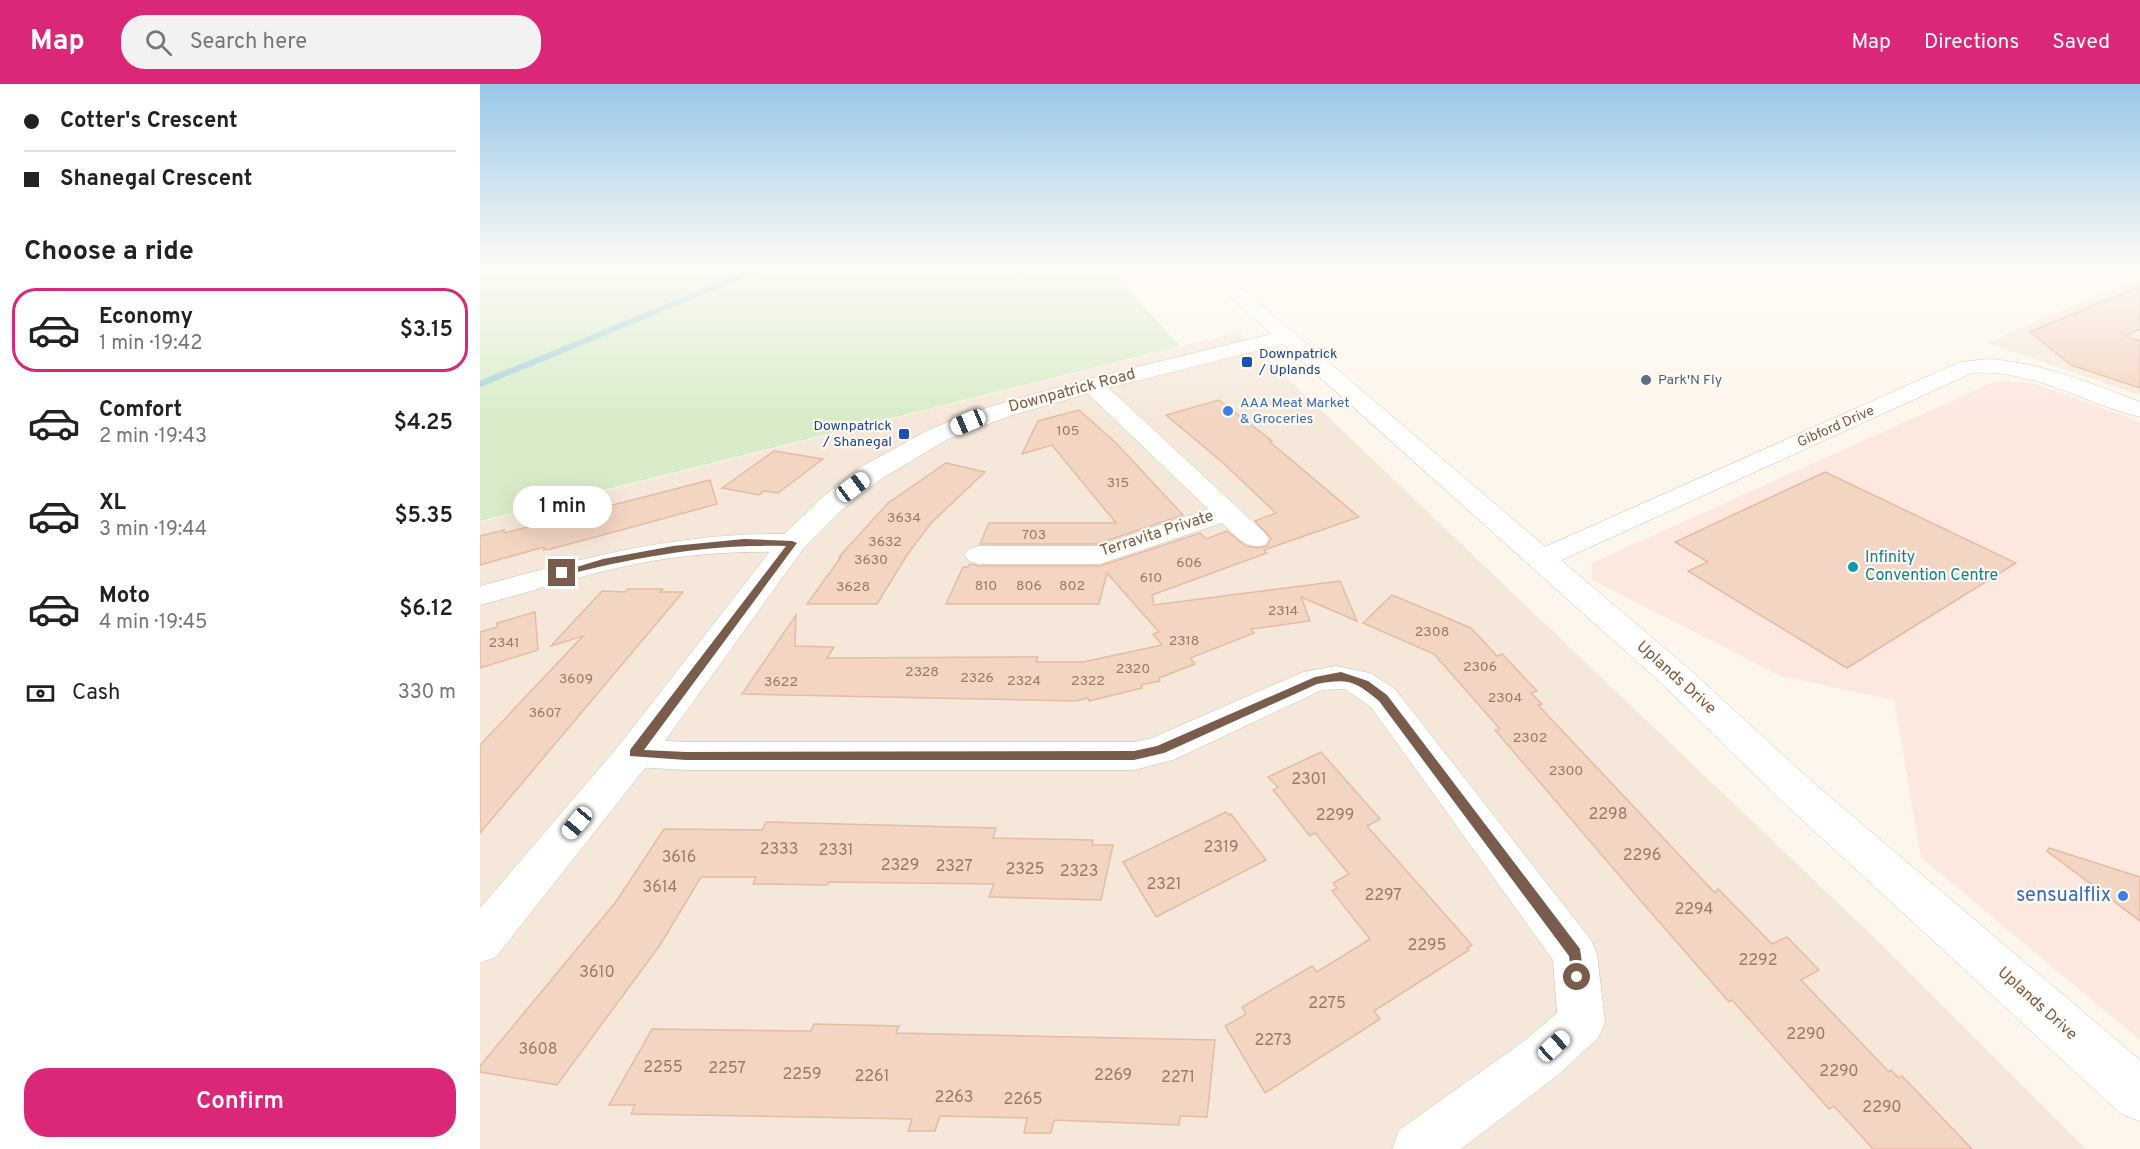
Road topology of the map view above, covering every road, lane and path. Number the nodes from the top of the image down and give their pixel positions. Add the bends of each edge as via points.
1 (1262, 318) edge
2 (1284, 337) junction
3 (1092, 385) junction
4 (2140, 410) edge
5 (1227, 512) junction
6 (1255, 539) dead end
7 (792, 543) junction
8 (979, 555) dead end
9 (1540, 559) junction
10 (480, 596) edge
11 (634, 753) junction
12 (488, 920) edge
13 (2140, 1095) edge
14 (1418, 1149) edge

1 - 2 main road, Uplands Drive
2 - 3 main road, Downpatrick Road
2 - 9 main road, Uplands Drive
3 - 5 street, Terravita Private
3 - 7 main road, Downpatrick Road via 968,422 912,448 835,501
4 - 9 street, Gibford Drive via 2033,371 1990,365 1968,367
5 - 6 street, Terravita Private
5 - 8 street, Terravita Private via 1101,555
7 - 10 street via 744,542 673,549 603,562
7 - 11 main road, Downpatrick Road
9 - 13 main road, Uplands Drive via 1676,676 1801,795
11 - 12 main road, Downpatrick Road
11 - 14 street via 1134,756 1160,750 1315,680 1341,676 1364,684 1383,698 1575,954 1581,1022 1541,1058

